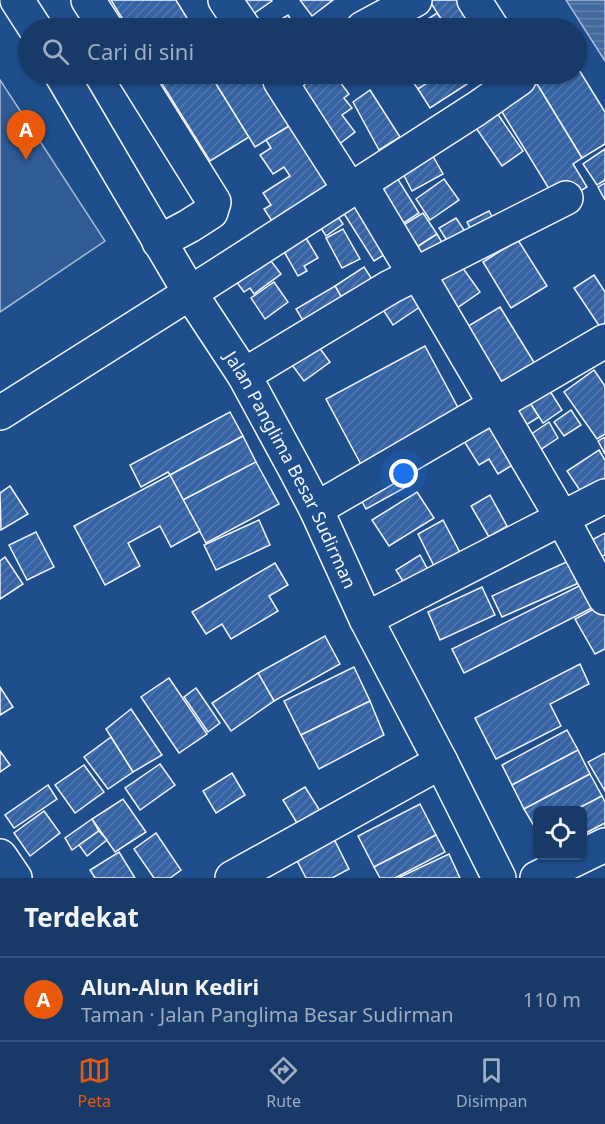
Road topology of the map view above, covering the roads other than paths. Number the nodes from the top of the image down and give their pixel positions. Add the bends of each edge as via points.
1 (17, 0) edge
2 (88, 0) edge
3 (225, 0) edge
4 (415, 0) edge
5 (474, 0) edge
6 (28, 18) edge
7 (100, 18) edge
8 (237, 18) edge
9 (382, 18) edge
10 (486, 18) edge
11 (67, 84) edge
12 (140, 84) edge
13 (287, 84) edge
14 (512, 84) edge
15 (355, 187) junction
16 (566, 198) dead end
17 (159, 242) junction
18 (417, 274) junction
19 (190, 293) junction
20 (605, 341) edge
21 (244, 375) junction
22 (496, 405) junction
23 (0, 413) edge
24 (605, 496) edge
25 (316, 509) junction
26 (562, 518) junction
27 (605, 598) edge
28 (366, 619) junction
29 (441, 762) junction
30 (605, 845) edge
31 (0, 856) edge
32 (15, 878) edge
33 (232, 878) edge
34 (499, 878) edge
35 (537, 878) edge

1 - 6 street
2 - 7 street
3 - 8 street
4 - 9 street
5 - 10 street
11 - 17 street, Jalan Panglima Besar Sudirman
12 - 17 street via 214,202 211,212
13 - 15 street
14 - 15 street
15 - 18 street
15 - 19 street
16 - 18 street
17 - 19 street, Jalan Panglima Besar Sudirman
18 - 21 street
18 - 22 street
19 - 21 street, Jalan Panglima Besar Sudirman
19 - 23 street
20 - 22 street
21 - 25 street, Jalan Panglima Besar Sudirman
22 - 25 street
22 - 26 street
24 - 26 street
25 - 28 street, Jalan Panglima Besar Sudirman
26 - 27 street
26 - 28 street
28 - 29 street, Jalan Panglima Besar Sudirman
29 - 33 street
29 - 34 street, Jalan Panglima Besar Sudirman
30 - 35 street
31 - 32 street

